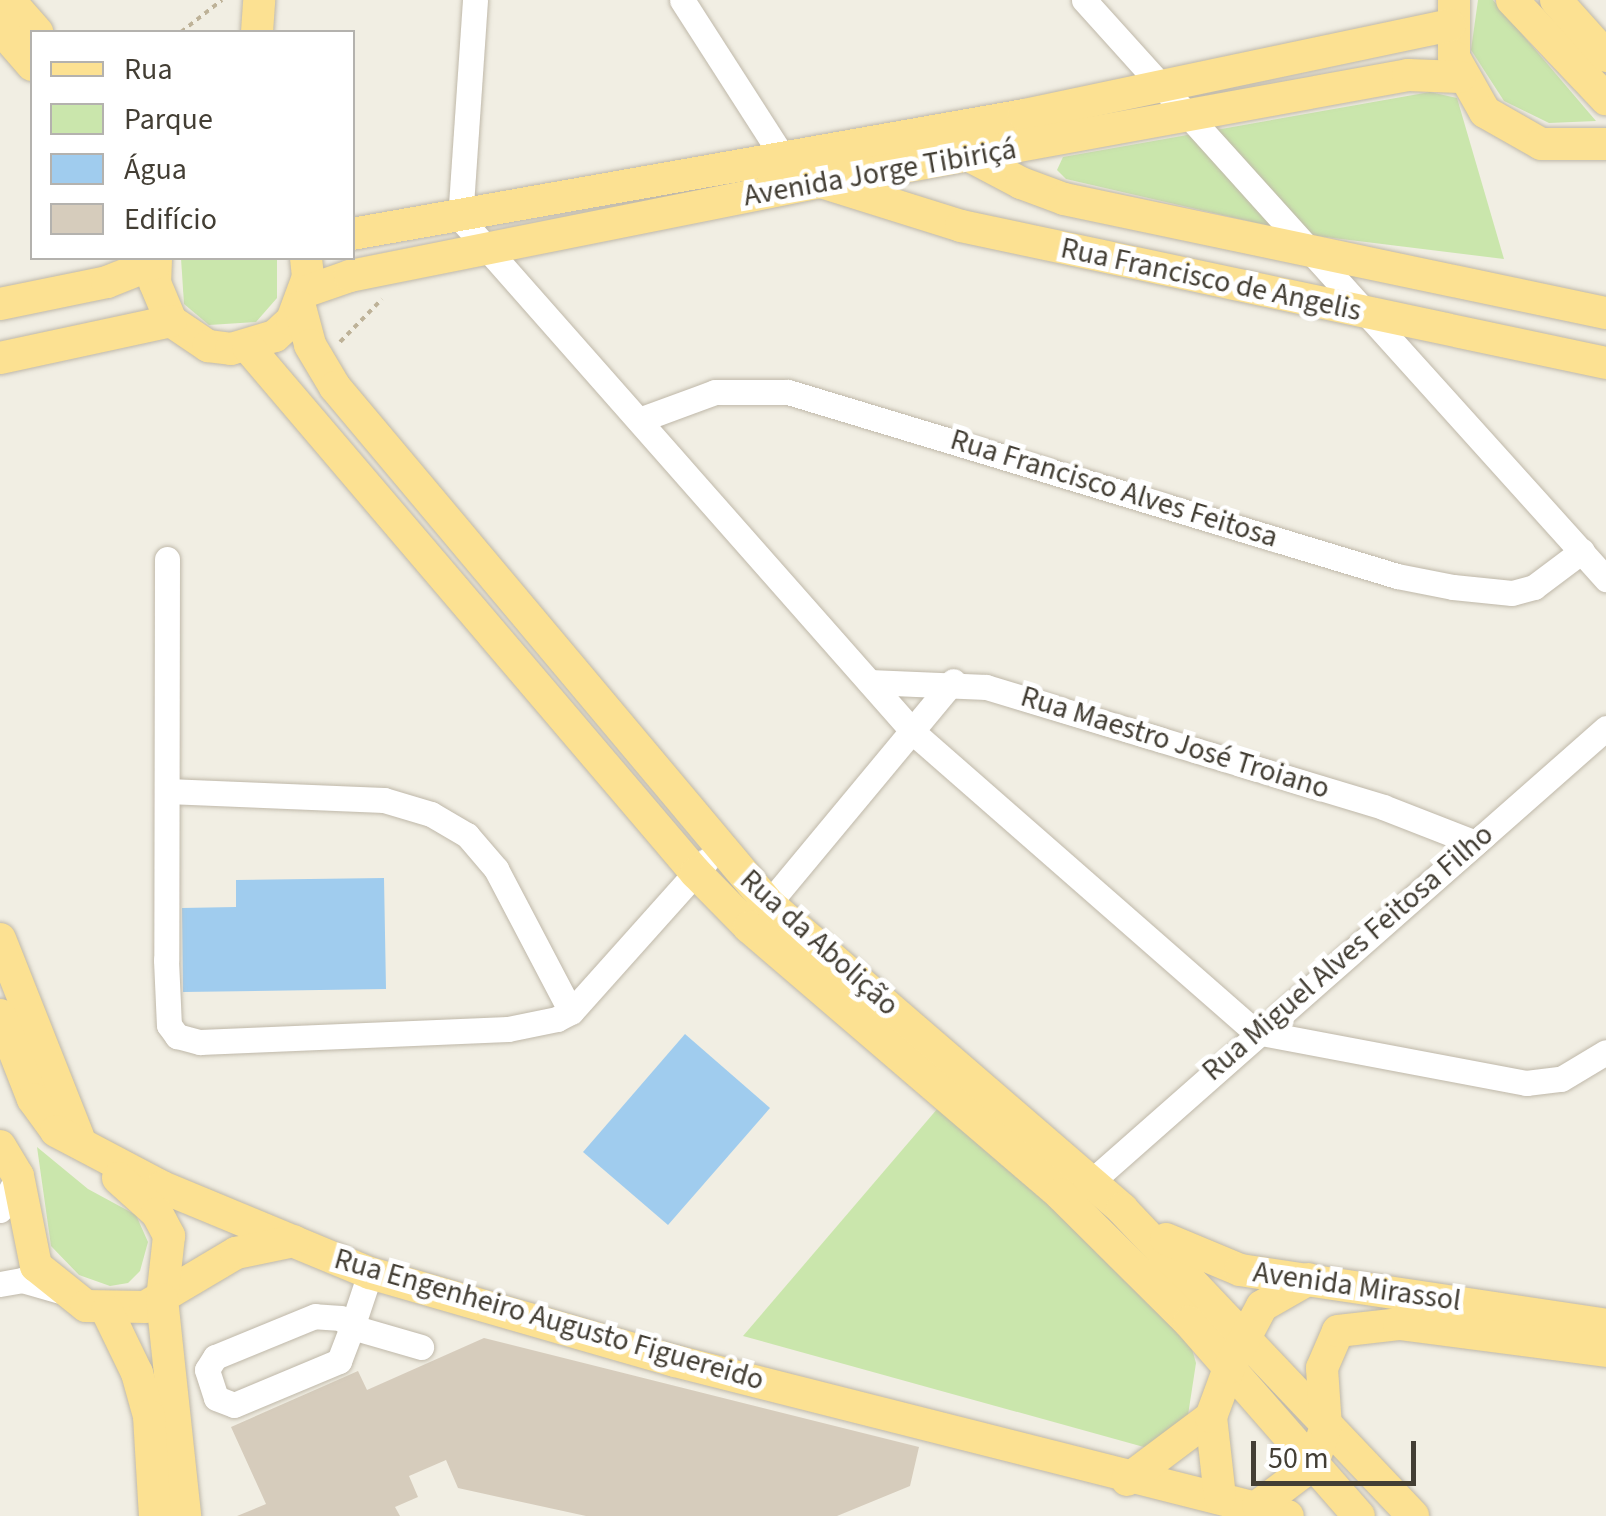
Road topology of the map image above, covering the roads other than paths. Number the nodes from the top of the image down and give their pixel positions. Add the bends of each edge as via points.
1 (9, 0) edge
2 (258, 0) edge
3 (476, 0) edge
4 (682, 0) edge
5 (1084, 0) edge
6 (1512, 0) edge
7 (1556, 0) edge
8 (1452, 13) edge
9 (0, 28) edge
10 (35, 30) edge
11 (257, 30) edge
12 (1606, 56) edge
13 (30, 63) edge
14 (1460, 76) junction
15 (1160, 89) junction
16 (1606, 99) edge
17 (1185, 119) junction
18 (965, 141) junction
19 (1046, 143) junction
20 (1606, 144) edge
21 (782, 156) junction
22 (821, 182) junction
23 (1064, 199) junction
24 (460, 218) junction
25 (355, 234) edge
26 (1313, 250) junction
27 (487, 251) junction
28 (156, 260) edge
29 (306, 260) edge
30 (88, 287) junction
31 (302, 300) junction
32 (1546, 300) junction
33 (0, 304) edge
34 (1606, 313) edge
35 (1366, 314) junction
36 (171, 320) junction
37 (0, 325) edge
38 (1522, 345) junction
39 (248, 348) junction
40 (15, 354) edge
41 (1606, 363) edge
42 (0, 370) edge
43 (639, 420) junction
44 (1582, 550) junction
45 (167, 560) dead end
46 (1606, 579) edge
47 (953, 681) junction
48 (870, 682) junction
49 (1606, 728) edge
50 (915, 734) junction
51 (167, 791) junction
52 (1473, 842) junction
53 (718, 848) junction
54 (696, 873) junction
55 (759, 915) junction
56 (0, 939) edge
57 (570, 1012) junction
58 (0, 1015) edge
59 (1256, 1032) junction
60 (1606, 1052) edge
61 (0, 1146) edge
62 (88, 1152) junction
63 (18, 1176) junction
64 (1092, 1181) junction
65 (1122, 1209) junction
66 (0, 1210) edge
67 (294, 1242) junction
68 (370, 1273) junction
69 (1308, 1279) junction
70 (0, 1284) edge
71 (58, 1290) junction
72 (162, 1299) junction
73 (107, 1310) junction
74 (1606, 1325) edge
75 (352, 1328) junction
76 (1244, 1334) junction
77 (421, 1347) dead end
78 (1606, 1351) edge
79 (1229, 1368) junction
80 (1211, 1418) junction
81 (1326, 1426) junction
82 (1361, 1462) junction
83 (1312, 1465) junction
84 (1127, 1480) junction
85 (1220, 1497) junction
86 (1273, 1511) edge
87 (155, 1516) edge
88 (185, 1516) edge
89 (1358, 1516) edge
90 (1402, 1516) edge
91 (1413, 1516) edge

1 - 10 main road
2 - 11 main road
3 - 24 street
4 - 21 street
5 - 15 street
6 - 16 main road
7 - 12 main road
8 - 14 main road, Avenida Jorge Tibiriçá
8 - 15 main road, Avenida Jorge Tibiriçá
9 - 13 main road
14 - 17 main road, Avenida Jorge Tibiriçá via 1408,75
14 - 20 main road, Avenida Jorge Tibiriçá via 1484,112 1510,132 1573,148
15 - 17 street
15 - 18 main road, Avenida Jorge Tibiriçá
17 - 19 main road, Avenida Jorge Tibiriçá
17 - 26 street
18 - 19 main road, Avenida Jorge Tibiriçá
18 - 21 main road, Avenida Jorge Tibiriçá
18 - 22 main road, Avenida Jorge Tibiriçá
18 - 23 main road, Rua Francisco de Angelis
19 - 23 main road via 1050,183
21 - 24 main road, Avenida Jorge Tibiriçá
22 - 27 main road, Avenida Jorge Tibiriçá
22 - 35 main road, Rua Francisco de Angelis via 961,226
23 - 26 main road, Rua Francisco de Angelis
24 - 25 main road, Avenida Jorge Tibiriçá
24 - 27 street
26 - 32 main road, Rua Francisco de Angelis
26 - 35 street
27 - 31 main road, Avenida Jorge Tibiriçá via 416,263
27 - 43 street
28 - 30 main road
28 - 36 main road via 160,303
29 - 31 main road
30 - 33 main road
30 - 37 main road
31 - 39 main road via 275,336
31 - 53 main road, Rua da Abolição via 320,364
32 - 34 main road, Rua Francisco de Angelis
32 - 38 main road via 1534,310
35 - 38 main road, Rua Francisco de Angelis
35 - 44 street
36 - 39 main road via 208,346
36 - 40 main road
38 - 41 main road, Rua Francisco de Angelis
39 - 54 main road, Rua da Abolição
40 - 42 main road
43 - 44 street, Rua Francisco Alves Feitosa via 715,392 788,392 1397,576 1453,586 1512,593 1534,587
43 - 48 street
44 - 46 street
45 - 51 street
47 - 48 street, Rua Maestro José Troiano
47 - 50 street
47 - 52 street, Rua Maestro José Troiano via 1103,719
48 - 50 street
49 - 52 street, Rua Miguel Alves Feitosa Filho
50 - 55 street
50 - 59 street
51 - 57 street via 384,800 431,814 467,835 496,870
51 - 57 street via 167,1014 177,1036 200,1042 508,1029
52 - 59 street, Rua Miguel Alves Feitosa Filho
53 - 54 street
53 - 55 main road, Rua da Abolição
54 - 55 main road, Rua da Abolição
54 - 57 street
55 - 64 main road, Rua da Abolição
55 - 79 main road, Rua da Abolição via 1060,1194
56 - 62 main road via 65,1113
58 - 62 main road, Rua Engenheiro Augusto Figuereido via 44,1118
59 - 60 street via 1526,1083 1562,1079
59 - 64 street, Rua Miguel Alves Feitosa Filho
61 - 63 main road
62 - 67 main road, Rua Engenheiro Augusto Figuereido
62 - 72 main road via 163,1224 170,1260
63 - 66 street
63 - 71 main road via 27,1241 36,1266
64 - 65 main road, Rua da Abolição
65 - 69 main road, Avenida Mirassol via 1192,1254 1240,1270
65 - 76 main road, Rua da Abolição
67 - 68 main road, Rua Engenheiro Augusto Figuereido
67 - 72 main road via 236,1253
68 - 75 street
68 - 84 main road, Rua Engenheiro Augusto Figuereido
69 - 74 main road, Avenida Mirassol
69 - 76 main road via 1262,1306
70 - 71 street via 22,1280
71 - 73 main road
72 - 73 main road
72 - 88 main road
73 - 87 main road via 137,1373 148,1416
75 - 75 street via 341,1318 314,1316 214,1357 208,1370 216,1398 234,1404 339,1360
75 - 77 street
76 - 79 main road
76 - 81 main road, Rua da Abolição
78 - 81 main road, Avenida Mirassol via 1398,1324 1350,1327 1330,1342 1322,1368
79 - 80 main road
79 - 83 main road, Rua da Abolição
80 - 84 main road
80 - 85 main road
81 - 82 main road, Rua da Abolição
81 - 83 main road, Avenida Mirassol
82 - 90 main road
82 - 91 main road, Rua da Abolição
83 - 86 main road
83 - 89 main road, Rua da Abolição
84 - 85 main road, Rua Engenheiro Augusto Figuereido
85 - 86 main road, Rua Engenheiro Augusto Figuereido

